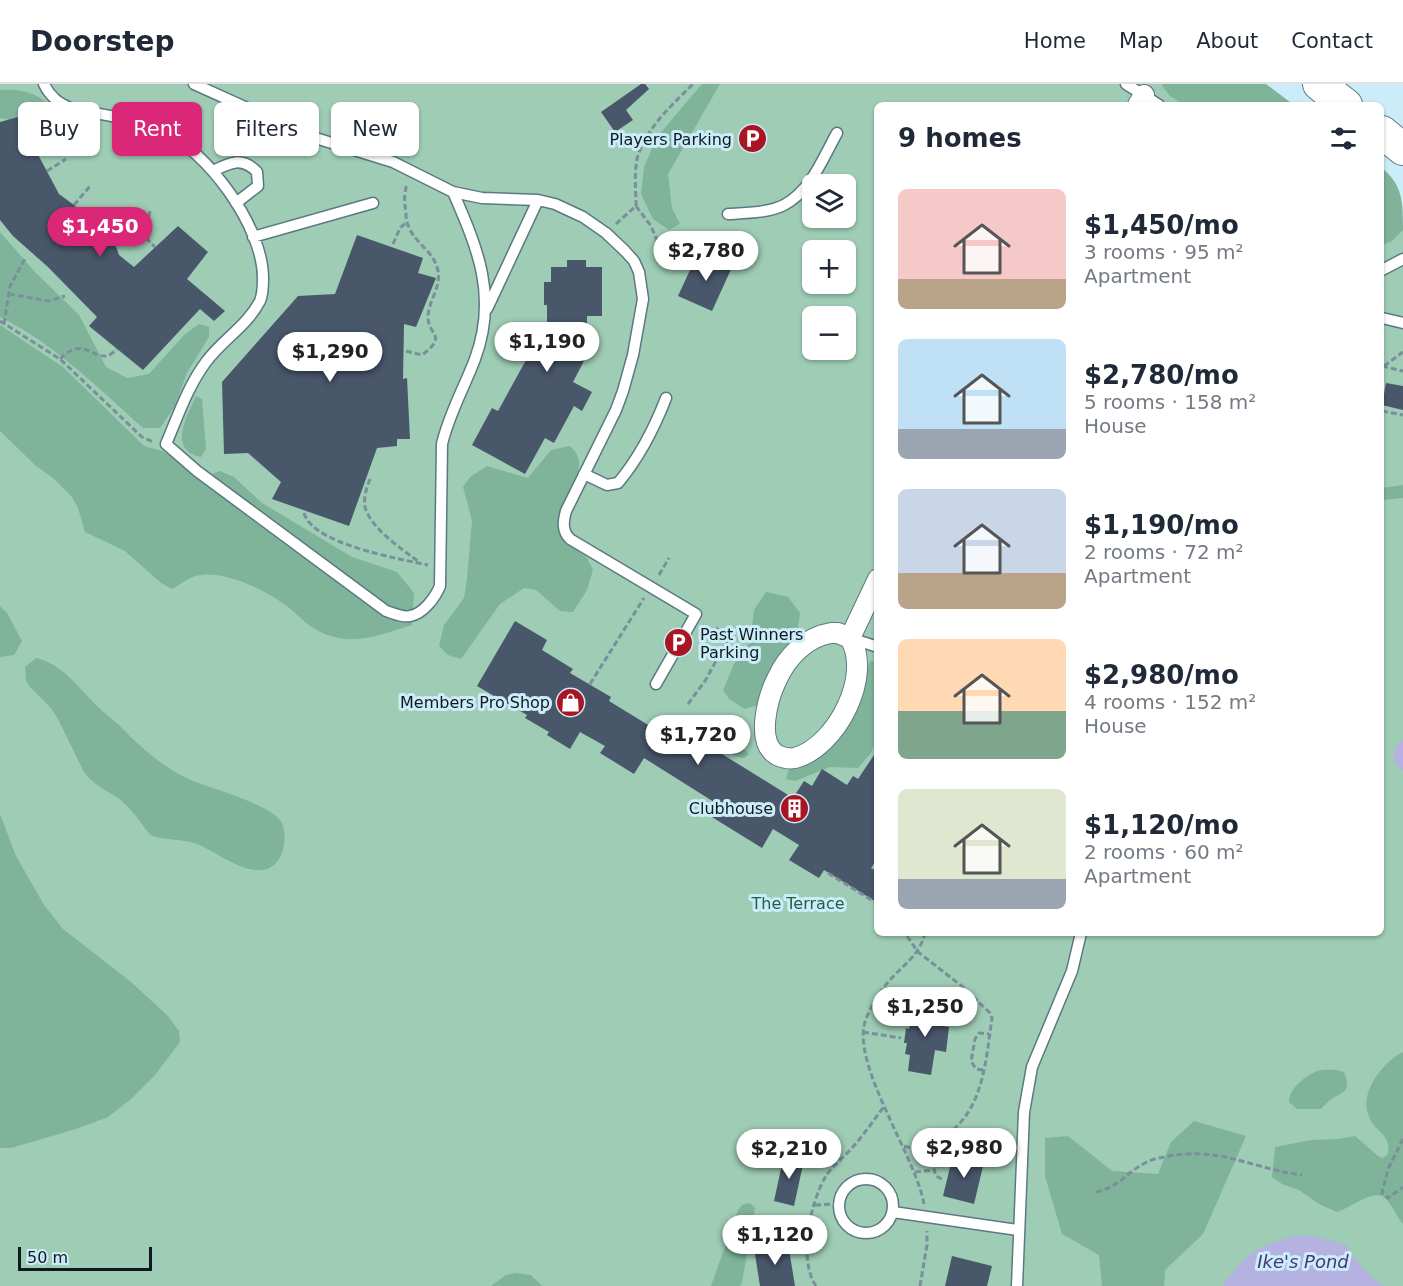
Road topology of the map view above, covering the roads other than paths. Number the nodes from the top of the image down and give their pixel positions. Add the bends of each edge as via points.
1 (44, 84) edge
2 (194, 84) edge
3 (1126, 84) edge
4 (1319, 84) edge
5 (1148, 97) edge
6 (1342, 102) edge
7 (837, 133) dead end
8 (1384, 134) edge
9 (1403, 149) edge
10 (213, 171) junction
11 (453, 192) junction
12 (537, 200) junction
13 (373, 202) dead end
14 (236, 203) junction
15 (728, 214) dead end
16 (253, 237) junction
17 (1403, 259) edge
18 (1384, 269) edge
19 (486, 312) junction
20 (1384, 318) edge
21 (1403, 323) edge
22 (666, 398) dead end
23 (584, 474) junction
24 (874, 587) edge
25 (850, 638) junction
26 (874, 646) edge
27 (656, 684) dead end
28 (1080, 936) edge
29 (893, 1212) junction
30 (1018, 1230) junction
31 (1017, 1286) edge

1 - 10 lane via 57,101 73,109 163,130
2 - 11 lane via 309,136 374,156
3 - 5 lane
4 - 6 main road
7 - 15 lane via 808,185 784,205 756,213
8 - 9 main road
10 - 14 lane
10 - 14 lane via 239,161 257,172 258,186
11 - 12 lane via 482,198
11 - 19 lane via 480,260
12 - 19 lane
12 - 23 lane via 583,217 606,233 634,261 642,284 635,346 623,391
13 - 16 lane
14 - 16 lane
16 - 19 lane via 263,273 261,299 240,328 206,362 166,444 386,611 411,616 423,609 440,586 442,444 475,358
17 - 18 lane
20 - 21 lane
22 - 23 lane via 655,427 618,483 607,485
23 - 27 lane via 566,511 565,534 696,614
24 - 25 street
25 - 25 street via 858,654 858,670 843,716 825,737 801,755 788,759 777,755 768,746 765,731 770,697 782,668 815,637 838,633
25 - 26 lane
28 - 30 lane via 1072,971 1032,1067 1024,1112
29 - 29 lane via 883,1228 866,1234 843,1221 838,1204 846,1187 870,1179 879,1182 891,1195
29 - 30 lane
30 - 31 lane

